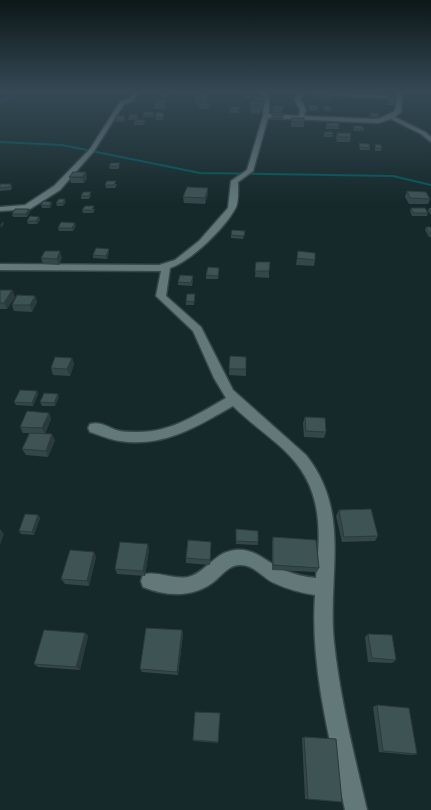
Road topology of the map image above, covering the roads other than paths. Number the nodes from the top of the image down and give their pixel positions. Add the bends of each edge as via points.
1 (105, 129) edge
2 (261, 129) edge
3 (416, 129) edge
4 (431, 140) edge
5 (0, 210) edge
6 (166, 267) junction
7 (0, 268) edge
8 (235, 399) junction
9 (95, 428) dead end
10 (149, 582) dead end
11 (324, 588) junction
12 (356, 810) edge

1 - 5 street via 91,151 56,188 27,207
2 - 6 street via 245,174 235,181 232,208 202,243
3 - 4 street
6 - 7 street
6 - 8 street via 161,296 197,329 218,375
8 - 9 street via 164,436 119,436
8 - 11 street via 303,461 318,485 327,544
10 - 11 street via 187,587 199,582 220,563 232,558 245,558 259,562 277,576
11 - 12 street via 323,616 335,717

